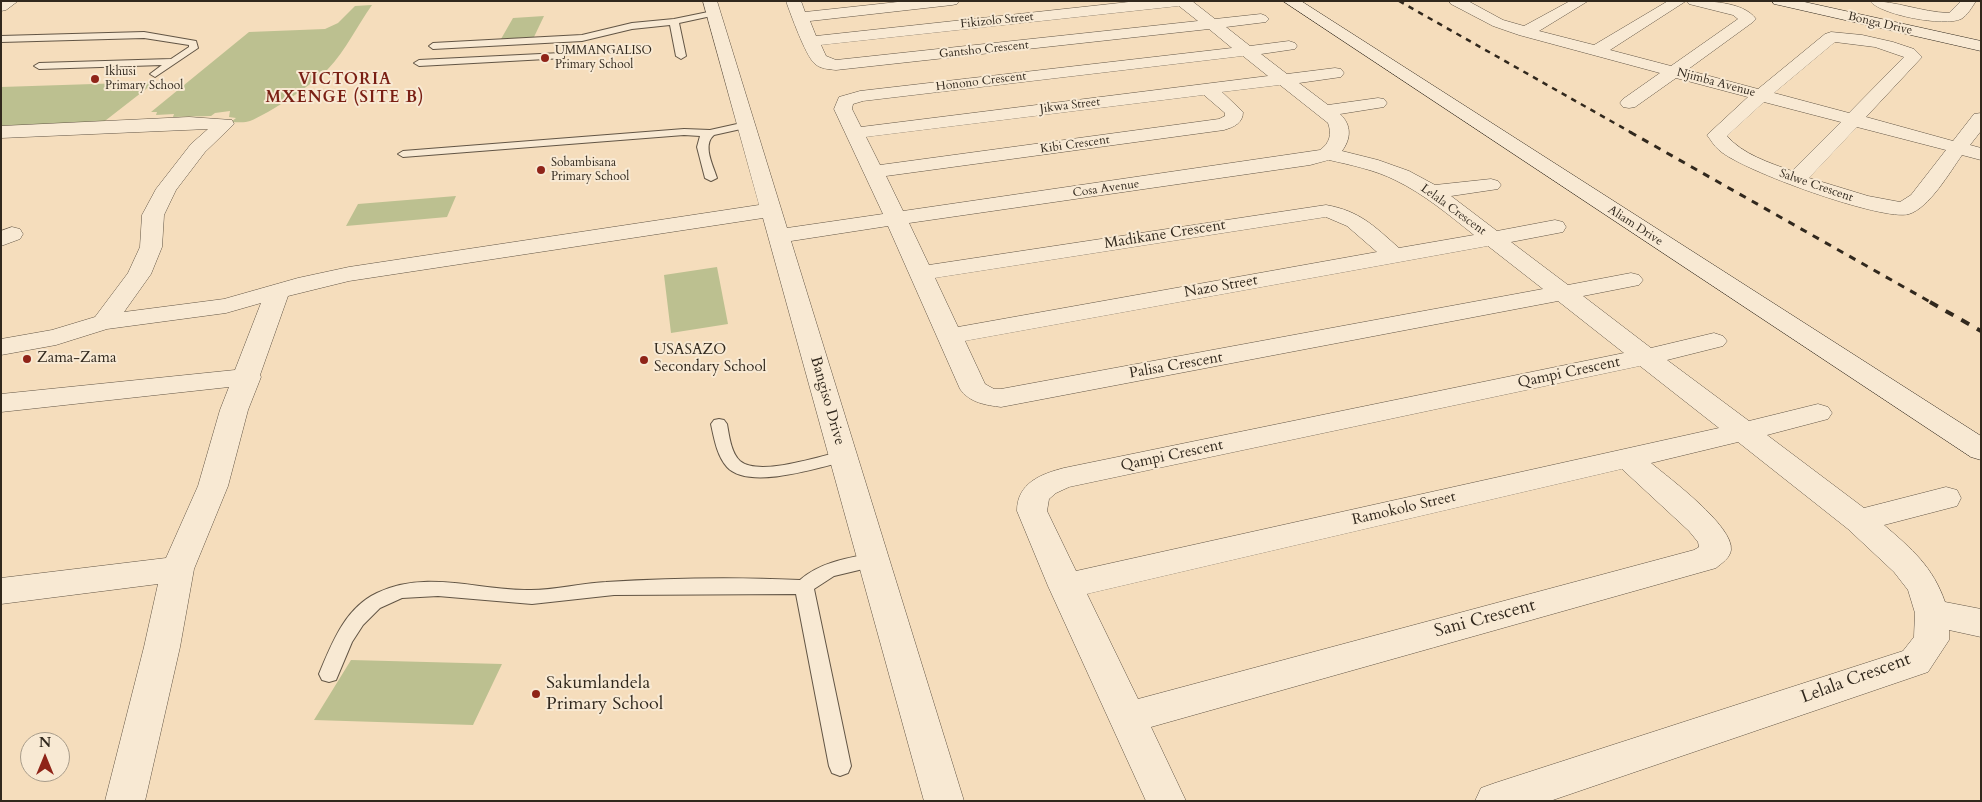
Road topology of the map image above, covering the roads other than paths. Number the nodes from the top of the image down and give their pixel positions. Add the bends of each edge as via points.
1 (11, 1) edge
2 (793, 1) edge
3 (952, 1) edge
4 (1182, 1) edge
5 (1290, 1) edge
6 (1581, 1) edge
7 (1679, 1) edge
8 (1694, 1) edge
9 (1779, 1) edge
10 (1877, 1) edge
11 (1969, 1) edge
12 (1466, 3) edge
13 (1110, 5) edge
14 (1, 7) edge
15 (712, 7) edge
16 (802, 17) junction
17 (1261, 19) dead end
18 (674, 22) junction
19 (1214, 25) junction
20 (1524, 32) junction
21 (1, 39) edge
22 (811, 41) junction
23 (517, 42) junction
24 (433, 46) dead end
25 (1289, 46) dead end
26 (1981, 46) edge
27 (1247, 51) junction
28 (1596, 51) junction
29 (561, 56) dead end
30 (681, 56) dead end
31 (508, 58) junction
32 (173, 62) junction
33 (419, 63) dead end
34 (39, 66) dead end
35 (1673, 71) junction
36 (1335, 73) dead end
37 (154, 74) dead end
38 (1284, 79) junction
39 (1208, 89) junction
40 (1761, 95) junction
41 (1378, 103) dead end
42 (1629, 103) dead end
43 (1326, 111) junction
44 (1981, 118) edge
45 (1853, 120) junction
46 (746, 125) junction
47 (1, 132) edge
48 (710, 133) junction
49 (856, 133) junction
50 (1958, 148) junction
51 (403, 154) dead end
52 (1328, 154) junction
53 (1981, 154) edge
54 (874, 172) junction
55 (711, 178) dead end
56 (1795, 180) junction
57 (1491, 185) dead end
58 (1432, 192) junction
59 (770, 210) junction
60 (896, 219) junction
61 (1555, 227) dead end
62 (778, 236) junction
63 (1492, 239) junction
64 (1394, 256) junction
65 (921, 273) junction
66 (1631, 280) dead end
67 (278, 292) junction
68 (1563, 294) junction
69 (104, 322) junction
70 (949, 336) junction
71 (1714, 341) dead end
72 (1, 346) edge
73 (1644, 358) junction
74 (248, 377) junction
75 (1, 403) edge
76 (1818, 412) dead end
77 (718, 424) dead end
78 (1743, 432) junction
79 (1981, 450) edge
80 (843, 456) junction
81 (1627, 458) junction
82 (1946, 498) dead end
83 (1859, 521) junction
84 (874, 560) junction
85 (178, 569) junction
86 (1065, 586) junction
87 (804, 587) junction
88 (1, 591) edge
89 (1932, 613) junction
90 (1981, 623) edge
91 (329, 674) dead end
92 (1127, 718) junction
93 (840, 766) dead end
94 (936, 799) edge
95 (125, 801) edge
96 (1166, 801) edge
97 (1496, 801) edge

1 - 14 street
2 - 16 street, Gantsho Crescent
3 - 16 street
4 - 13 street, Fikizolo Street
4 - 19 street
5 - 79 street, Aliam Drive
6 - 20 street
7 - 28 street
8 - 35 street via 1738,12 1748,19
9 - 26 street, Bonga Drive
10 - 11 street via 1886,6 1948,17 1958,14
12 - 20 street, Njimba Avenue via 1498,23
13 - 22 street, Fikizolo Street
15 - 18 lane
15 - 46 street, Bangiso Drive
16 - 22 street, Gantsho Crescent
17 - 19 street
18 - 23 lane via 632,26 582,38
18 - 30 lane
19 - 22 street, Gantsho Crescent via 848,65 822,62
19 - 27 street
20 - 28 street, Njimba Avenue
21 - 32 lane via 144,35 194,43 194,48
23 - 24 lane
23 - 31 lane
25 - 27 street
27 - 38 street
27 - 49 street, Honono Crescent via 860,96 843,105
28 - 35 street, Njimba Avenue
29 - 31 lane
31 - 33 lane
32 - 34 lane
32 - 37 lane
35 - 40 street, Njimba Avenue
35 - 42 street
36 - 38 street
38 - 39 street, Jikwa Street
38 - 43 street
39 - 49 street, Jikwa Street
39 - 54 street, Kibi Crescent via 1234,112 1234,118 1224,124
40 - 45 street, Njimba Avenue
40 - 45 street via 1831,37 1851,38 1912,54 1914,57
40 - 56 street, Salwe Crescent via 1717,135 1718,140 1729,149
41 - 43 street
43 - 52 street via 1342,129 1340,141
44 - 50 street, Salwe Crescent
45 - 50 street, Njimba Avenue
45 - 56 street
46 - 48 lane
46 - 59 street, Bangiso Drive
47 - 69 street via 225,124 198,148 166,189 155,210 150,247 139,274
48 - 51 lane
48 - 55 lane via 702,142
49 - 54 street, Honono Crescent
50 - 53 street, Njimba Avenue
50 - 56 street, Salwe Crescent via 1918,199 1904,209 1878,206
52 - 58 street, Lelala Crescent via 1402,175
52 - 60 street, Cosa Avenue via 1292,162
54 - 60 street, Honono Crescent
57 - 58 street
58 - 63 street, Lelala Crescent
59 - 62 street, Bangiso Drive
59 - 67 street via 349,274
60 - 62 street, Cosa Avenue
60 - 65 street, Palisa Crescent
61 - 63 street, Lelala Crescent
62 - 80 street, Bangiso Drive
63 - 64 street, Nazo Street
63 - 68 street, Lelala Crescent
64 - 65 street, Madikane Crescent via 1351,218 1339,212 1326,211
64 - 70 street, Nazo Street
65 - 70 street, Palisa Crescent
66 - 68 street
67 - 69 street via 226,306
67 - 74 street
68 - 70 street, Palisa Crescent via 1001,398 988,397 974,389
68 - 73 street, Lelala Crescent
69 - 72 street via 56,337
71 - 73 street
73 - 78 street, Lelala Crescent
73 - 86 street, Qampi Crescent via 1047,484 1031,501 1032,511
74 - 75 street
74 - 85 street via 234,410 216,479
76 - 78 street
77 - 80 lane via 725,451 742,471 777,470
78 - 81 street, Ramokolo Street
78 - 83 street, Lelala Crescent
80 - 84 street, Bangiso Drive
81 - 86 street, Ramokolo Street
81 - 92 street, Sani Crescent via 1700,523 1714,539 1715,551 1705,559
82 - 83 street
83 - 89 street, Lelala Crescent via 1906,563 1923,586
84 - 87 lane via 828,569
84 - 94 street, Bangiso Drive
85 - 88 street
85 - 95 street
86 - 92 street, Qampi Crescent
87 - 91 lane via 626,588 533,597 446,589 414,590 386,596 355,620
87 - 93 lane
89 - 90 street
89 - 97 street, Lelala Crescent via 1931,640 1915,662
92 - 96 street, Qampi Crescent

